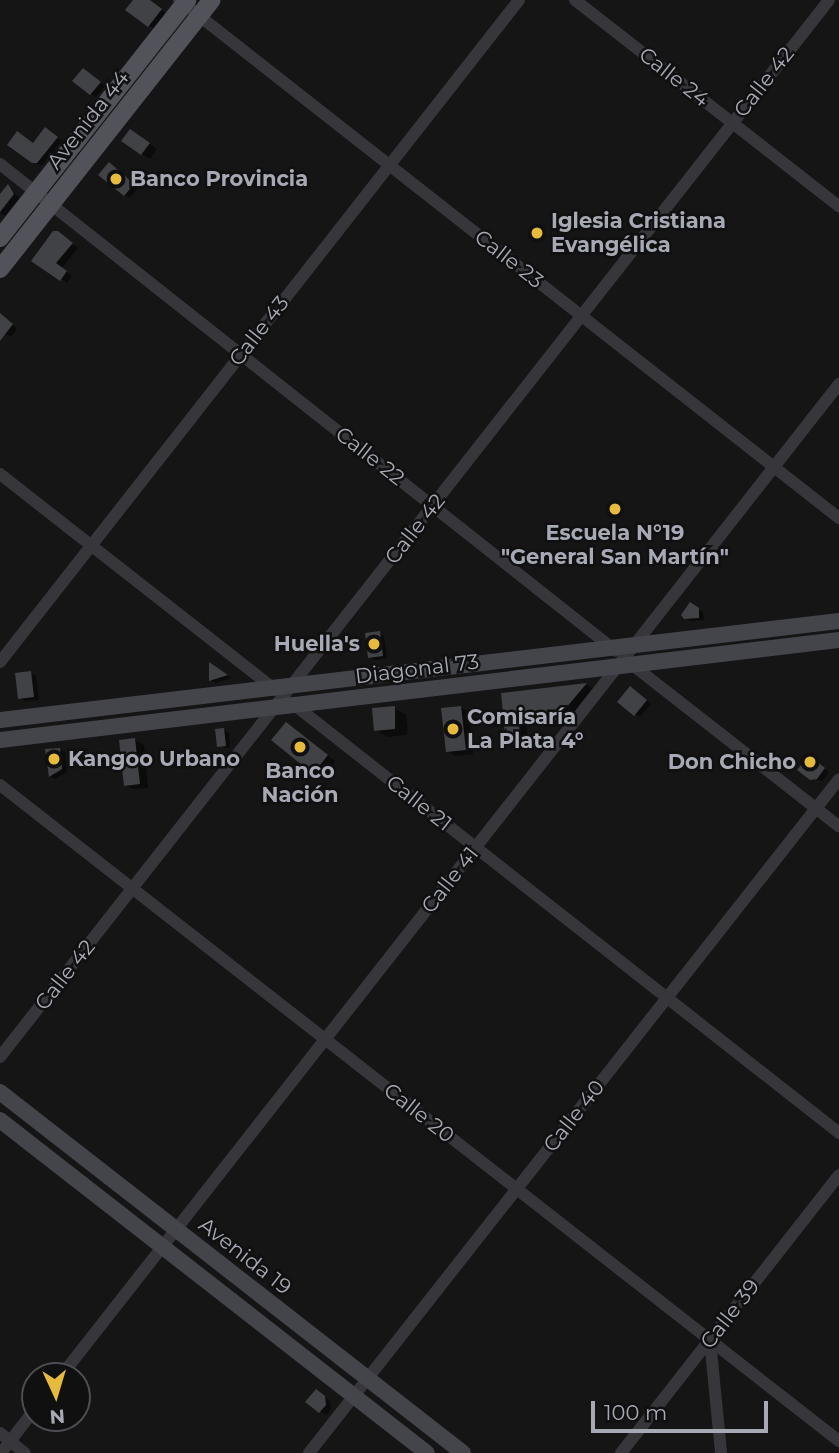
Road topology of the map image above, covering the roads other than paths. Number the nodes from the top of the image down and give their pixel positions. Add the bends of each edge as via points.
1 (212, 0) edge
2 (519, 0) edge
3 (575, 0) edge
4 (829, 0) edge
5 (183, 1) edge
6 (199, 16) junction
7 (733, 123) junction
8 (0, 164) edge
9 (389, 166) junction
10 (36, 192) junction
11 (51, 204) junction
12 (839, 206) edge
13 (0, 238) edge
14 (0, 269) edge
15 (581, 316) junction
16 (241, 354) junction
17 (839, 384) edge
18 (774, 467) junction
19 (0, 474) edge
20 (433, 505) junction
21 (839, 518) edge
22 (92, 547) junction
23 (839, 621) edge
24 (839, 639) edge
25 (624, 656) junction
26 (0, 662) edge
27 (283, 696) junction
28 (0, 720) edge
29 (0, 740) edge
30 (839, 779) edge
31 (0, 785) edge
32 (816, 808) junction
33 (839, 826) edge
34 (475, 847) junction
35 (132, 889) junction
36 (667, 998) junction
37 (325, 1040) junction
38 (0, 1057) edge
39 (0, 1092) edge
40 (0, 1120) edge
41 (839, 1133) edge
42 (839, 1175) edge
43 (516, 1189) junction
44 (176, 1229) junction
45 (163, 1247) junction
46 (709, 1340) junction
47 (72, 1362) edge
48 (368, 1378) junction
49 (354, 1396) junction
50 (21, 1422) edge
51 (5, 1437) edge
52 (839, 1441) edge
53 (1, 1453) edge
54 (25, 1453) edge
55 (309, 1453) edge
56 (427, 1453) edge
57 (463, 1453) edge
58 (621, 1453) edge
59 (720, 1453) edge

1 - 6 main road, Avenida 44
2 - 9 street, Calle 43
3 - 7 street, Calle 24
4 - 7 street, Calle 42
5 - 6 street, Calle 23
5 - 10 main road, Avenida 44
6 - 9 street, Calle 23
6 - 11 main road, Avenida 44
7 - 12 street, Calle 24
7 - 15 street, Calle 42
8 - 10 street, Calle 22
9 - 15 street, Calle 23
9 - 16 street, Calle 43
10 - 11 street, Calle 22
10 - 13 main road, Avenida 44
11 - 14 main road, Avenida 44
11 - 16 street, Calle 22
15 - 18 street, Calle 23
15 - 20 street, Calle 42
16 - 20 street, Calle 22
16 - 22 street, Calle 43
17 - 18 street, Calle 41
18 - 21 street, Calle 23
18 - 25 street, Calle 41
19 - 22 street, Calle 21
20 - 25 street, Calle 22
20 - 27 street, Calle 42
22 - 26 street, Calle 43
22 - 27 street, Calle 21
23 - 25 main road, Diagonal 73
24 - 25 main road, Diagonal 73
25 - 27 main road, Diagonal 73
25 - 32 street, Calle 22
25 - 34 street, Calle 41
27 - 28 main road, Diagonal 73
27 - 29 main road, Diagonal 73
27 - 34 street, Calle 21
27 - 35 street, Calle 42
30 - 32 street, Calle 40
31 - 35 street, Calle 20
32 - 33 street, Calle 22
32 - 36 street, Calle 40
34 - 36 street, Calle 21
34 - 37 street, Calle 41
35 - 37 street, Calle 20
35 - 38 street, Calle 42
36 - 41 street, Calle 21
36 - 43 street, Calle 40
37 - 43 street, Calle 20
37 - 44 street, Calle 41
39 - 44 main road, Avenida 19
40 - 45 main road, Avenida 19
42 - 46 street, Calle 39
43 - 46 street, Calle 20
43 - 48 street, Calle 40
44 - 45 street, Calle 41
44 - 48 main road, Avenida 19
45 - 47 street, Calle 41
45 - 49 main road, Avenida 19
46 - 52 street, Calle 20
46 - 58 street, Calle 39
46 - 59 street
48 - 49 street, Calle 40
48 - 57 main road, Avenida 19
49 - 55 street, Calle 40
49 - 56 main road, Avenida 19
50 - 51 street
51 - 53 street
51 - 54 street

